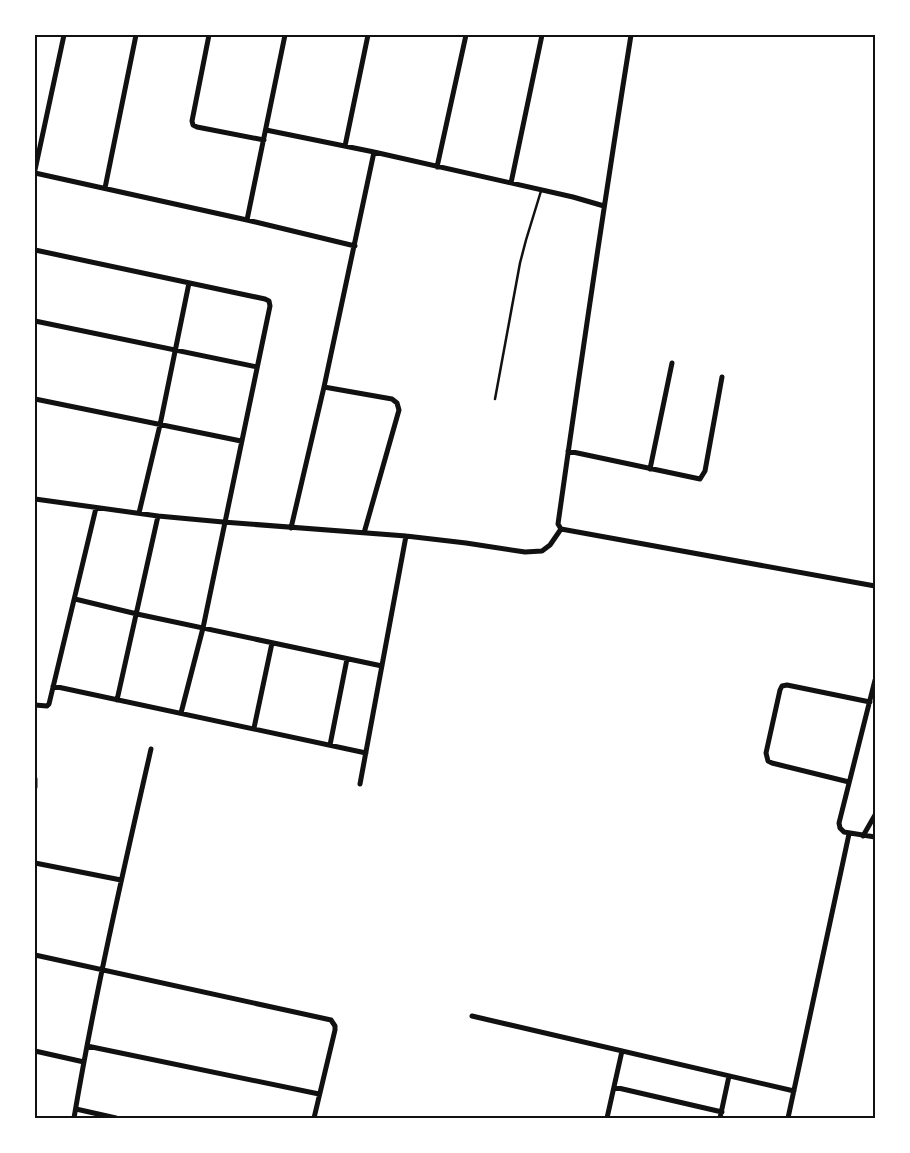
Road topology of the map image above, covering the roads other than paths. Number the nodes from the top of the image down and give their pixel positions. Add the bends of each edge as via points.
1 (64, 35) edge
2 (136, 35) edge
3 (209, 35) edge
4 (286, 35) edge
5 (368, 35) edge
6 (466, 35) edge
7 (542, 35) edge
8 (631, 35) edge
9 (266, 130) junction
10 (264, 140) junction
11 (345, 146) junction
12 (374, 152) junction
13 (437, 166) junction
14 (35, 172) edge
15 (511, 183) junction
16 (105, 188) junction
17 (542, 190) junction
18 (604, 206) junction
19 (247, 220) junction
20 (354, 246) junction
21 (35, 250) edge
22 (189, 283) junction
23 (35, 321) edge
24 (176, 351) junction
25 (672, 363) dead end
26 (257, 367) junction
27 (722, 377) dead end
28 (324, 387) junction
29 (35, 398) edge
30 (495, 399) dead end
31 (160, 425) junction
32 (242, 440) junction
33 (568, 451) junction
34 (650, 469) junction
35 (35, 501) edge
36 (96, 508) junction
37 (139, 513) junction
38 (158, 516) junction
39 (224, 522) junction
40 (291, 528) junction
41 (561, 530) junction
42 (364, 533) junction
43 (406, 536) junction
44 (875, 586) edge
45 (75, 599) junction
46 (137, 614) junction
47 (203, 628) junction
48 (272, 643) junction
49 (347, 659) junction
50 (382, 666) junction
51 (875, 680) edge
52 (53, 686) junction
53 (874, 688) edge
54 (117, 700) junction
55 (870, 702) junction
56 (35, 705) edge
57 (181, 713) junction
58 (254, 728) junction
59 (330, 745) junction
60 (151, 750) dead end
61 (366, 753) junction
62 (35, 779) edge
63 (849, 782) junction
64 (360, 784) dead end
65 (35, 787) edge
66 (875, 815) edge
67 (849, 834) junction
68 (863, 836) junction
69 (875, 837) edge
70 (35, 863) edge
71 (121, 880) junction
72 (35, 955) edge
73 (102, 970) junction
74 (472, 1016) dead end
75 (86, 1046) junction
76 (35, 1051) edge
77 (622, 1051) junction
78 (84, 1062) junction
79 (730, 1076) junction
80 (614, 1087) junction
81 (794, 1091) junction
82 (319, 1094) junction
83 (76, 1109) junction
84 (721, 1115) edge
85 (74, 1118) edge
86 (116, 1118) edge
87 (314, 1118) edge
88 (607, 1118) edge
89 (788, 1118) edge

1 - 14 street
2 - 16 street
3 - 10 street via 193,125
4 - 9 street
5 - 11 street
6 - 13 street
7 - 15 street
8 - 18 street
9 - 10 street
9 - 11 street
10 - 19 street
11 - 12 street
12 - 13 street
12 - 20 street
13 - 15 street
14 - 16 street
15 - 17 street
16 - 19 street
17 - 18 street
17 - 30 lane via 520,263
18 - 33 street
19 - 20 street
20 - 28 street
21 - 22 street
22 - 24 street
22 - 26 street via 269,302
23 - 24 street
24 - 26 street
24 - 31 street
25 - 34 street
26 - 32 street
27 - 34 street via 703,477 695,479
28 - 40 street
28 - 42 street via 392,399 400,410
29 - 31 street
31 - 32 street
31 - 37 street
32 - 39 street
33 - 34 street
33 - 41 street via 558,524
35 - 36 street
36 - 37 street
36 - 45 street
37 - 38 street
38 - 39 street
38 - 46 street
39 - 40 street
39 - 47 street
40 - 42 street
41 - 43 street via 550,545 534,552
41 - 44 street
42 - 43 street
43 - 50 street
45 - 46 street
45 - 52 street
46 - 47 street
46 - 54 street
47 - 48 street
47 - 57 street
48 - 49 street
48 - 58 street
49 - 50 street
49 - 59 street
50 - 61 street
51 - 53 street
52 - 54 street
52 - 56 street via 47,706
53 - 55 street
54 - 57 street
55 - 63 street
55 - 63 street via 787,685 780,690 766,753 768,761
57 - 58 street
58 - 59 street
59 - 61 street
60 - 71 street
61 - 64 street
62 - 65 street
63 - 67 street via 839,823 840,828
66 - 68 street
67 - 68 street
67 - 81 street
68 - 69 street
70 - 71 street
71 - 73 street
72 - 73 street
73 - 75 street
73 - 82 street via 331,1020 335,1026
74 - 77 street
75 - 78 street
75 - 82 street
76 - 78 street
77 - 79 street
77 - 80 street
78 - 83 street
79 - 81 street
79 - 84 street
80 - 84 street
80 - 88 street
81 - 89 street
82 - 87 street
83 - 85 street
83 - 86 street

